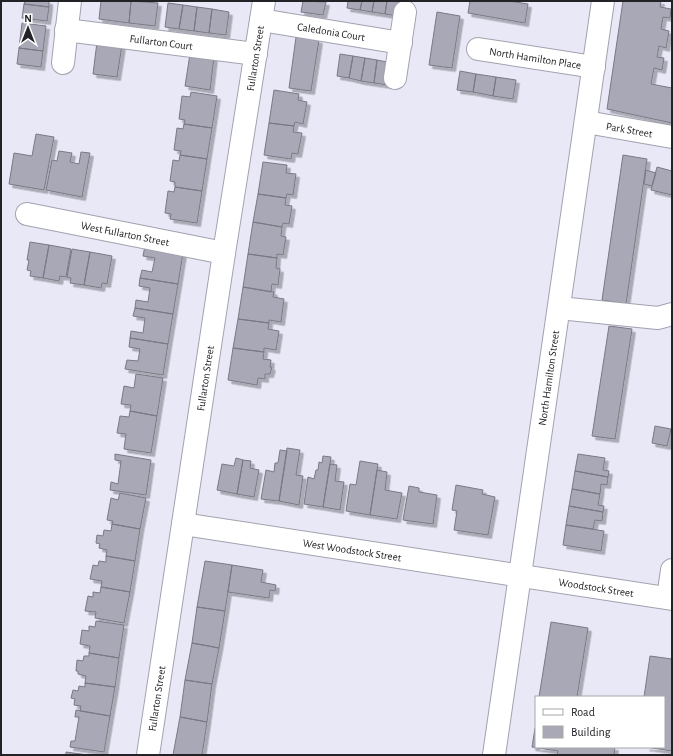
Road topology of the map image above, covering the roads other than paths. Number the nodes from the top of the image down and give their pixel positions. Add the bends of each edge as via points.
1 (70, 1) edge
2 (603, 1) edge
3 (263, 10) edge
4 (405, 12) dead end
5 (66, 30) junction
6 (401, 43) junction
7 (478, 49) dead end
8 (256, 54) junction
9 (63, 63) dead end
10 (594, 67) junction
11 (396, 78) dead end
12 (586, 122) junction
13 (672, 137) edge
14 (27, 214) dead end
15 (224, 253) junction
16 (559, 308) junction
17 (672, 314) edge
18 (183, 524) junction
19 (672, 570) edge
20 (520, 575) junction
21 (670, 599) edge
22 (148, 755) edge
23 (494, 755) edge

1 - 5 street
2 - 10 street, North Hamilton Street
3 - 6 street, Caledonia Court
3 - 8 street, Fullarton Street
4 - 6 street
5 - 8 street, Fullarton Court
5 - 9 street
6 - 11 street
7 - 10 street, North Hamilton Place
8 - 15 street, Fullarton Street
10 - 12 street, North Hamilton Street
12 - 13 street, Park Street
12 - 16 street, North Hamilton Street
14 - 15 street, West Fullarton Street
15 - 18 street, Fullarton Street
16 - 17 street via 658,318
16 - 20 street, North Hamilton Street
18 - 20 street, West Woodstock Street
18 - 22 street, Fullarton Street
19 - 21 street
20 - 21 street, Woodstock Street
20 - 23 street, North Hamilton Street

